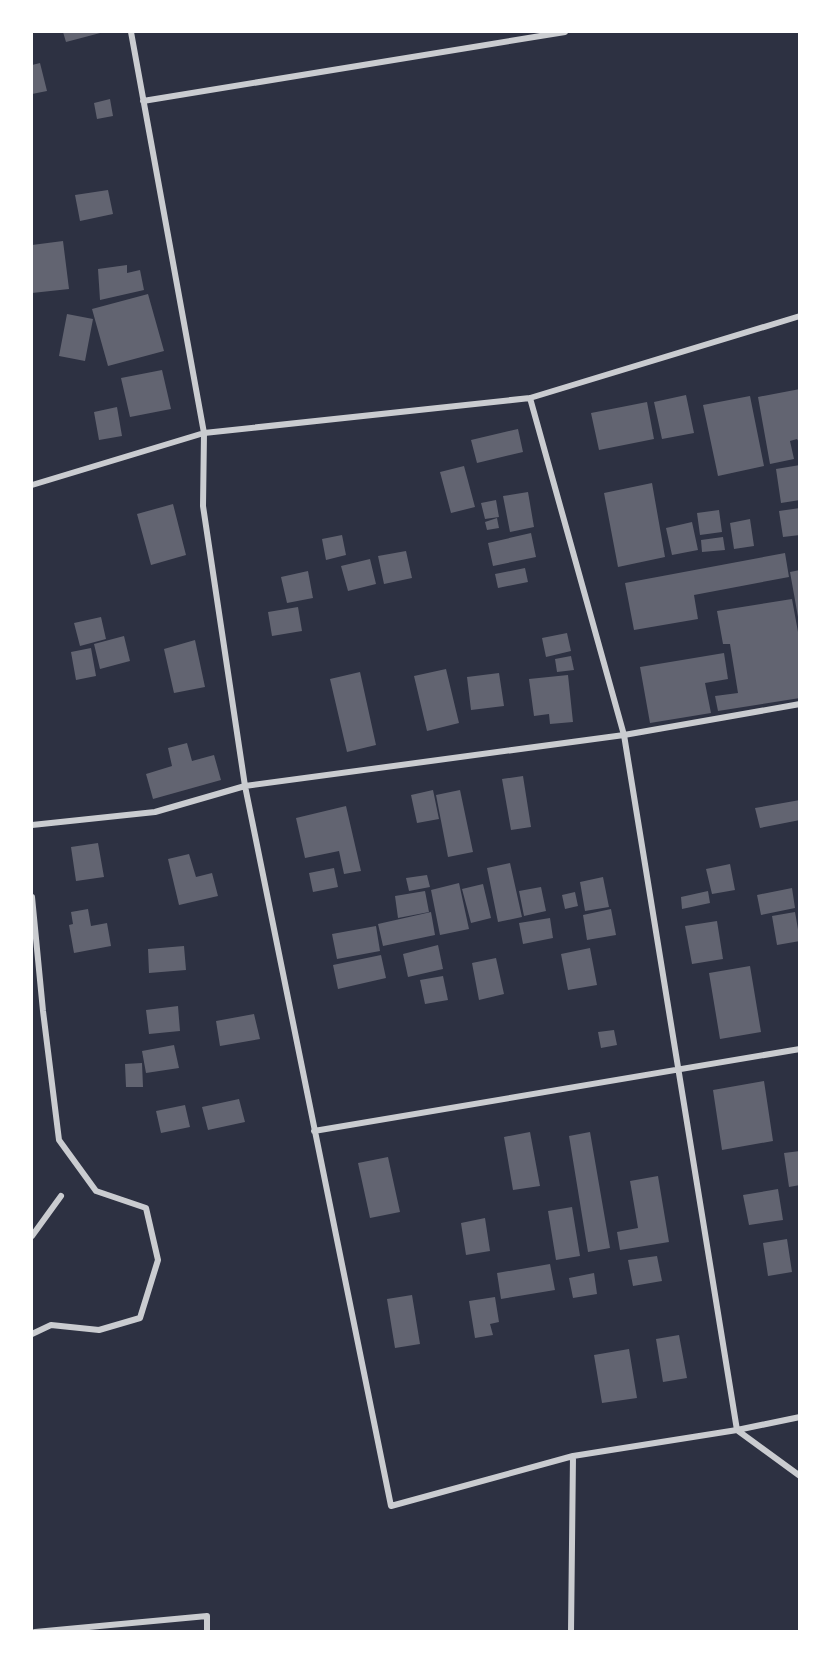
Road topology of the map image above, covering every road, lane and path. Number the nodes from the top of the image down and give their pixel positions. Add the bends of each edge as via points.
1 (131, 32) edge
2 (565, 32) edge
3 (143, 101) junction
4 (800, 316) edge
5 (530, 398) junction
6 (204, 433) junction
7 (32, 485) edge
8 (800, 704) edge
9 (624, 735) junction
10 (245, 786) junction
11 (32, 825) edge
12 (32, 897) edge
13 (800, 1049) edge
14 (679, 1068) junction
15 (314, 1131) junction
16 (61, 1196) dead end
17 (32, 1236) edge
18 (32, 1334) edge
19 (800, 1417) edge
20 (737, 1430) junction
21 (573, 1456) junction
22 (800, 1476) edge
23 (35, 1632) edge
24 (207, 1632) edge
25 (571, 1632) edge

1 - 3 street
2 - 3 street
3 - 6 street
4 - 5 street
5 - 6 street
5 - 9 street
6 - 7 street
6 - 10 street via 203,507
8 - 9 street
9 - 10 street
9 - 14 street
10 - 11 street via 155,812
10 - 15 street
12 - 18 street via 59,1140 96,1191 146,1208 158,1260 140,1318 99,1330 51,1325
13 - 14 street
14 - 15 street
14 - 20 street
15 - 21 street via 391,1506
16 - 17 street
19 - 20 street
20 - 21 street
20 - 22 street
21 - 25 street
23 - 24 street via 207,1616

